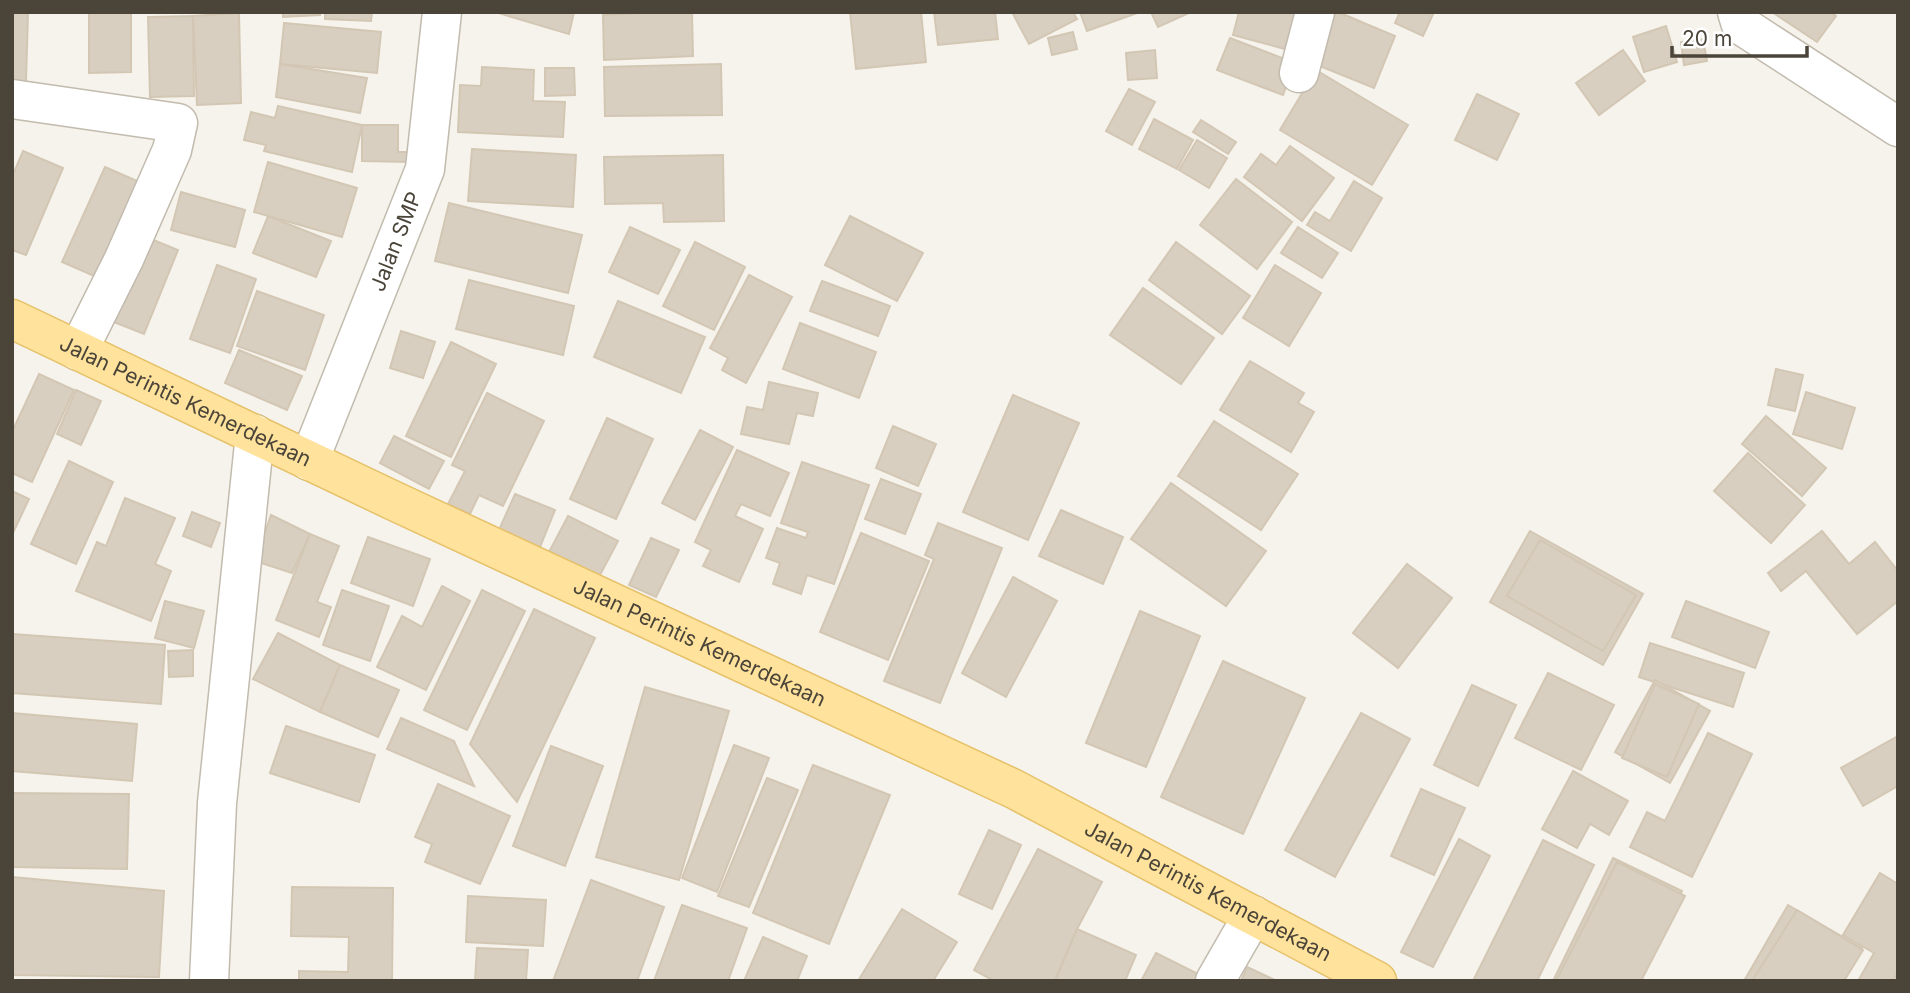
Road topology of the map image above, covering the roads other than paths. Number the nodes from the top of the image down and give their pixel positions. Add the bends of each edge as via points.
1 (442, 12) edge
2 (1315, 12) edge
3 (1739, 18) edge
4 (1299, 74) dead end
5 (12, 99) edge
6 (1898, 127) edge
7 (12, 319) edge
8 (78, 351) junction
9 (255, 434) junction
10 (309, 461) junction
11 (1253, 915) junction
12 (209, 981) edge
13 (1215, 981) edge
14 (1377, 981) edge

1 - 10 street, Jalan SMP via 425,169
2 - 4 street
3 - 6 street
5 - 8 street via 178,123 172,150
7 - 8 main road, Jalan Perintis Kemerdekaan
8 - 9 main road, Jalan Perintis Kemerdekaan
9 - 10 main road, Jalan Perintis Kemerdekaan
9 - 12 street via 217,803
10 - 11 main road, Jalan Perintis Kemerdekaan via 1014,789
11 - 13 street
11 - 14 main road, Jalan Perintis Kemerdekaan

